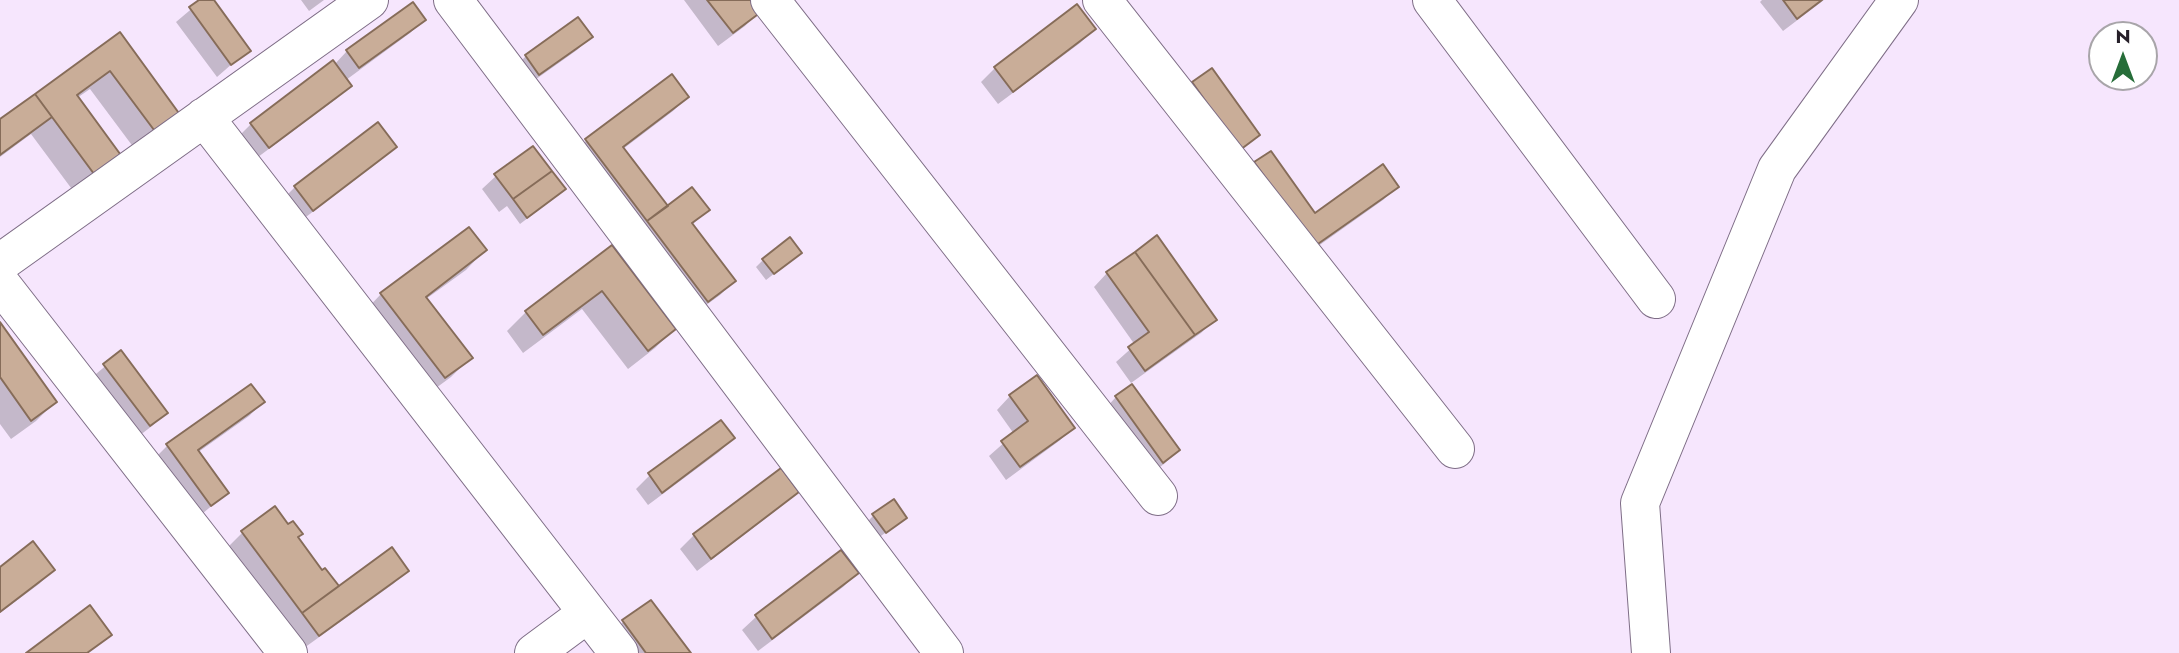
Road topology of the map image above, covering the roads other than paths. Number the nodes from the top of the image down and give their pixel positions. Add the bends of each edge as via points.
1 (369, 0) edge
2 (453, 0) edge
3 (770, 0) edge
4 (1102, 0) edge
5 (1432, 0) edge
6 (1899, 0) edge
7 (204, 117) junction
8 (0, 263) edge
9 (0, 283) edge
10 (1656, 299) dead end
11 (1455, 449) dead end
12 (1158, 496) dead end
13 (588, 613) junction
14 (288, 653) edge
15 (534, 653) edge
16 (619, 653) edge
17 (944, 653) edge
18 (1651, 653) edge

1 - 7 lane
2 - 17 lane
3 - 12 lane
4 - 11 lane
5 - 10 lane
6 - 18 lane via 1777,169 1640,503
7 - 8 lane
7 - 13 lane
9 - 14 lane
13 - 15 lane
13 - 16 lane

